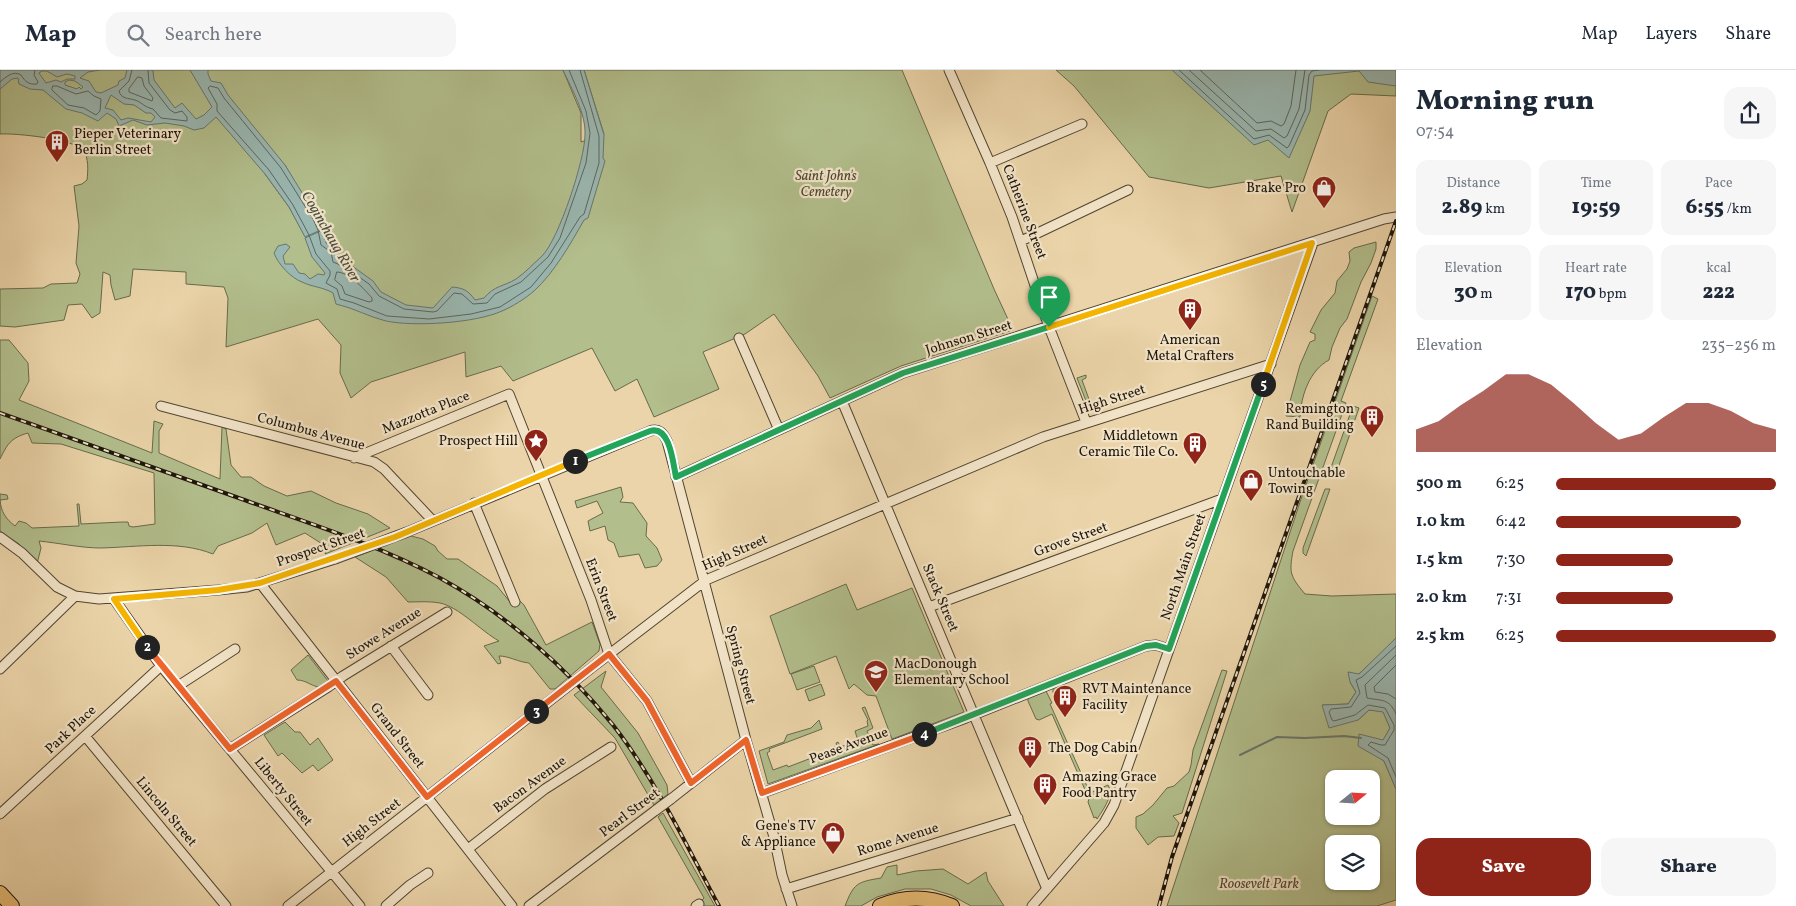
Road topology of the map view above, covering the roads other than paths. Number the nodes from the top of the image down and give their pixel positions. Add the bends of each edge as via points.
1 (949, 70) edge
2 (1082, 124) dead end
3 (990, 163) junction
4 (1128, 190) dead end
5 (1396, 217) edge
6 (1021, 241) junction
7 (1312, 243) junction
8 (1049, 327) junction
9 (739, 338) dead end
10 (1271, 364) junction
11 (509, 394) joint
12 (842, 401) junction
13 (161, 406) dead end
14 (1086, 422) junction
15 (779, 430) junction
16 (660, 431) joint
17 (354, 458) junction
18 (541, 476) junction
19 (676, 477) junction
20 (1222, 498) junction
21 (474, 503) junction
22 (885, 503) junction
23 (433, 520) junction
24 (0, 537) edge
25 (704, 582) junction
26 (260, 583) junction
27 (75, 596) junction
28 (114, 599) junction
29 (515, 602) dead end
30 (929, 607) junction
31 (447, 612) dead end
32 (391, 646) junction
33 (235, 649) dead end
34 (1169, 649) junction
35 (609, 654) junction
36 (162, 666) junction
37 (0, 669) edge
38 (336, 681) junction
39 (178, 686) junction
40 (428, 695) dead end
41 (974, 714) junction
42 (85, 736) junction
43 (746, 740) junction
44 (611, 748) dead end
45 (230, 749) junction
46 (691, 783) junction
47 (762, 793) junction
48 (427, 797) junction
49 (0, 814) edge
50 (1018, 818) junction
51 (468, 849) junction
52 (332, 872) junction
53 (428, 872) dead end
54 (786, 889) junction
55 (1047, 889) junction
56 (0, 893) edge
57 (12, 906) edge
58 (226, 906) edge
59 (288, 906) edge
60 (360, 906) edge
61 (386, 906) edge
62 (512, 906) edge
63 (529, 906) edge
64 (792, 906) edge
65 (880, 906) edge
66 (952, 906) edge
67 (1032, 906) edge

1 - 3 street, Catherine Street
2 - 3 street
3 - 6 street, Catherine Street
4 - 6 street
5 - 7 street, Johnson Street
6 - 8 street, Catherine Street
7 - 8 street, Johnson Street
7 - 10 street, North Main Street
8 - 12 street, Johnson Street via 911,371
8 - 14 street, Catherine Street
9 - 15 street
10 - 14 street, High Street
10 - 20 street, North Main Street
11 - 17 street, Mazzotta Place
11 - 18 street, Erin Street
12 - 15 street, Johnson Street
12 - 22 street, Stack Street
13 - 17 street, Columbus Avenue
14 - 22 street, High Street
15 - 19 street, Johnson Street
16 - 18 street, Prospect Street via 650,431
16 - 19 street, Spring Street via 667,441
17 - 23 street, Columbus Avenue via 374,462 384,468
18 - 21 street, Prospect Street
18 - 35 street, Erin Street
19 - 25 street, Spring Street
20 - 30 street, Grove Street
20 - 34 street, North Main Street
21 - 23 street, Prospect Street
21 - 29 street
22 - 25 street, High Street
22 - 30 street, Stack Street
23 - 26 street, Prospect Street, bridge via 335,559
24 - 27 street via 57,587
25 - 35 street, High Street
25 - 43 street, Spring Street
26 - 28 street, Prospect Street
26 - 38 street, Grand Street
27 - 28 street, Prospect Street
27 - 37 street
28 - 36 street, Liberty Street
30 - 41 street, Stack Street
31 - 32 street, Stowe Avenue
32 - 38 street, Stowe Avenue
32 - 40 street
33 - 39 street
34 - 41 street, Pease Avenue via 1146,646
34 - 55 street, North Main Street via 1110,813
35 - 46 street, Erin Street via 647,701
35 - 48 street, High Street, bridge
36 - 39 street, Liberty Street
36 - 42 street, Park Place
38 - 45 street, Stowe Avenue
38 - 48 street, Grand Street
39 - 45 street, Liberty Street
41 - 47 street, Pease Avenue
41 - 50 street, Stack Street
42 - 49 street, Park Place
42 - 58 street, Lincoln Street
43 - 46 street, Pearl Street
43 - 47 street, Spring Street
44 - 51 street, Bacon Avenue via 545,789
45 - 52 street, Liberty Street
46 - 63 street, Pearl Street, bridge
47 - 54 street, Spring Street
48 - 51 street, Grand Street
48 - 52 street, High Street
50 - 54 street, Rome Avenue
50 - 55 street, Stack Street
51 - 62 street, Grand Street
52 - 59 street, High Street
52 - 60 street, Liberty Street
53 - 61 street
54 - 64 street, Spring Street
55 - 67 street, North Main Street
56 - 57 highway
65 - 66 highway via 915,898

